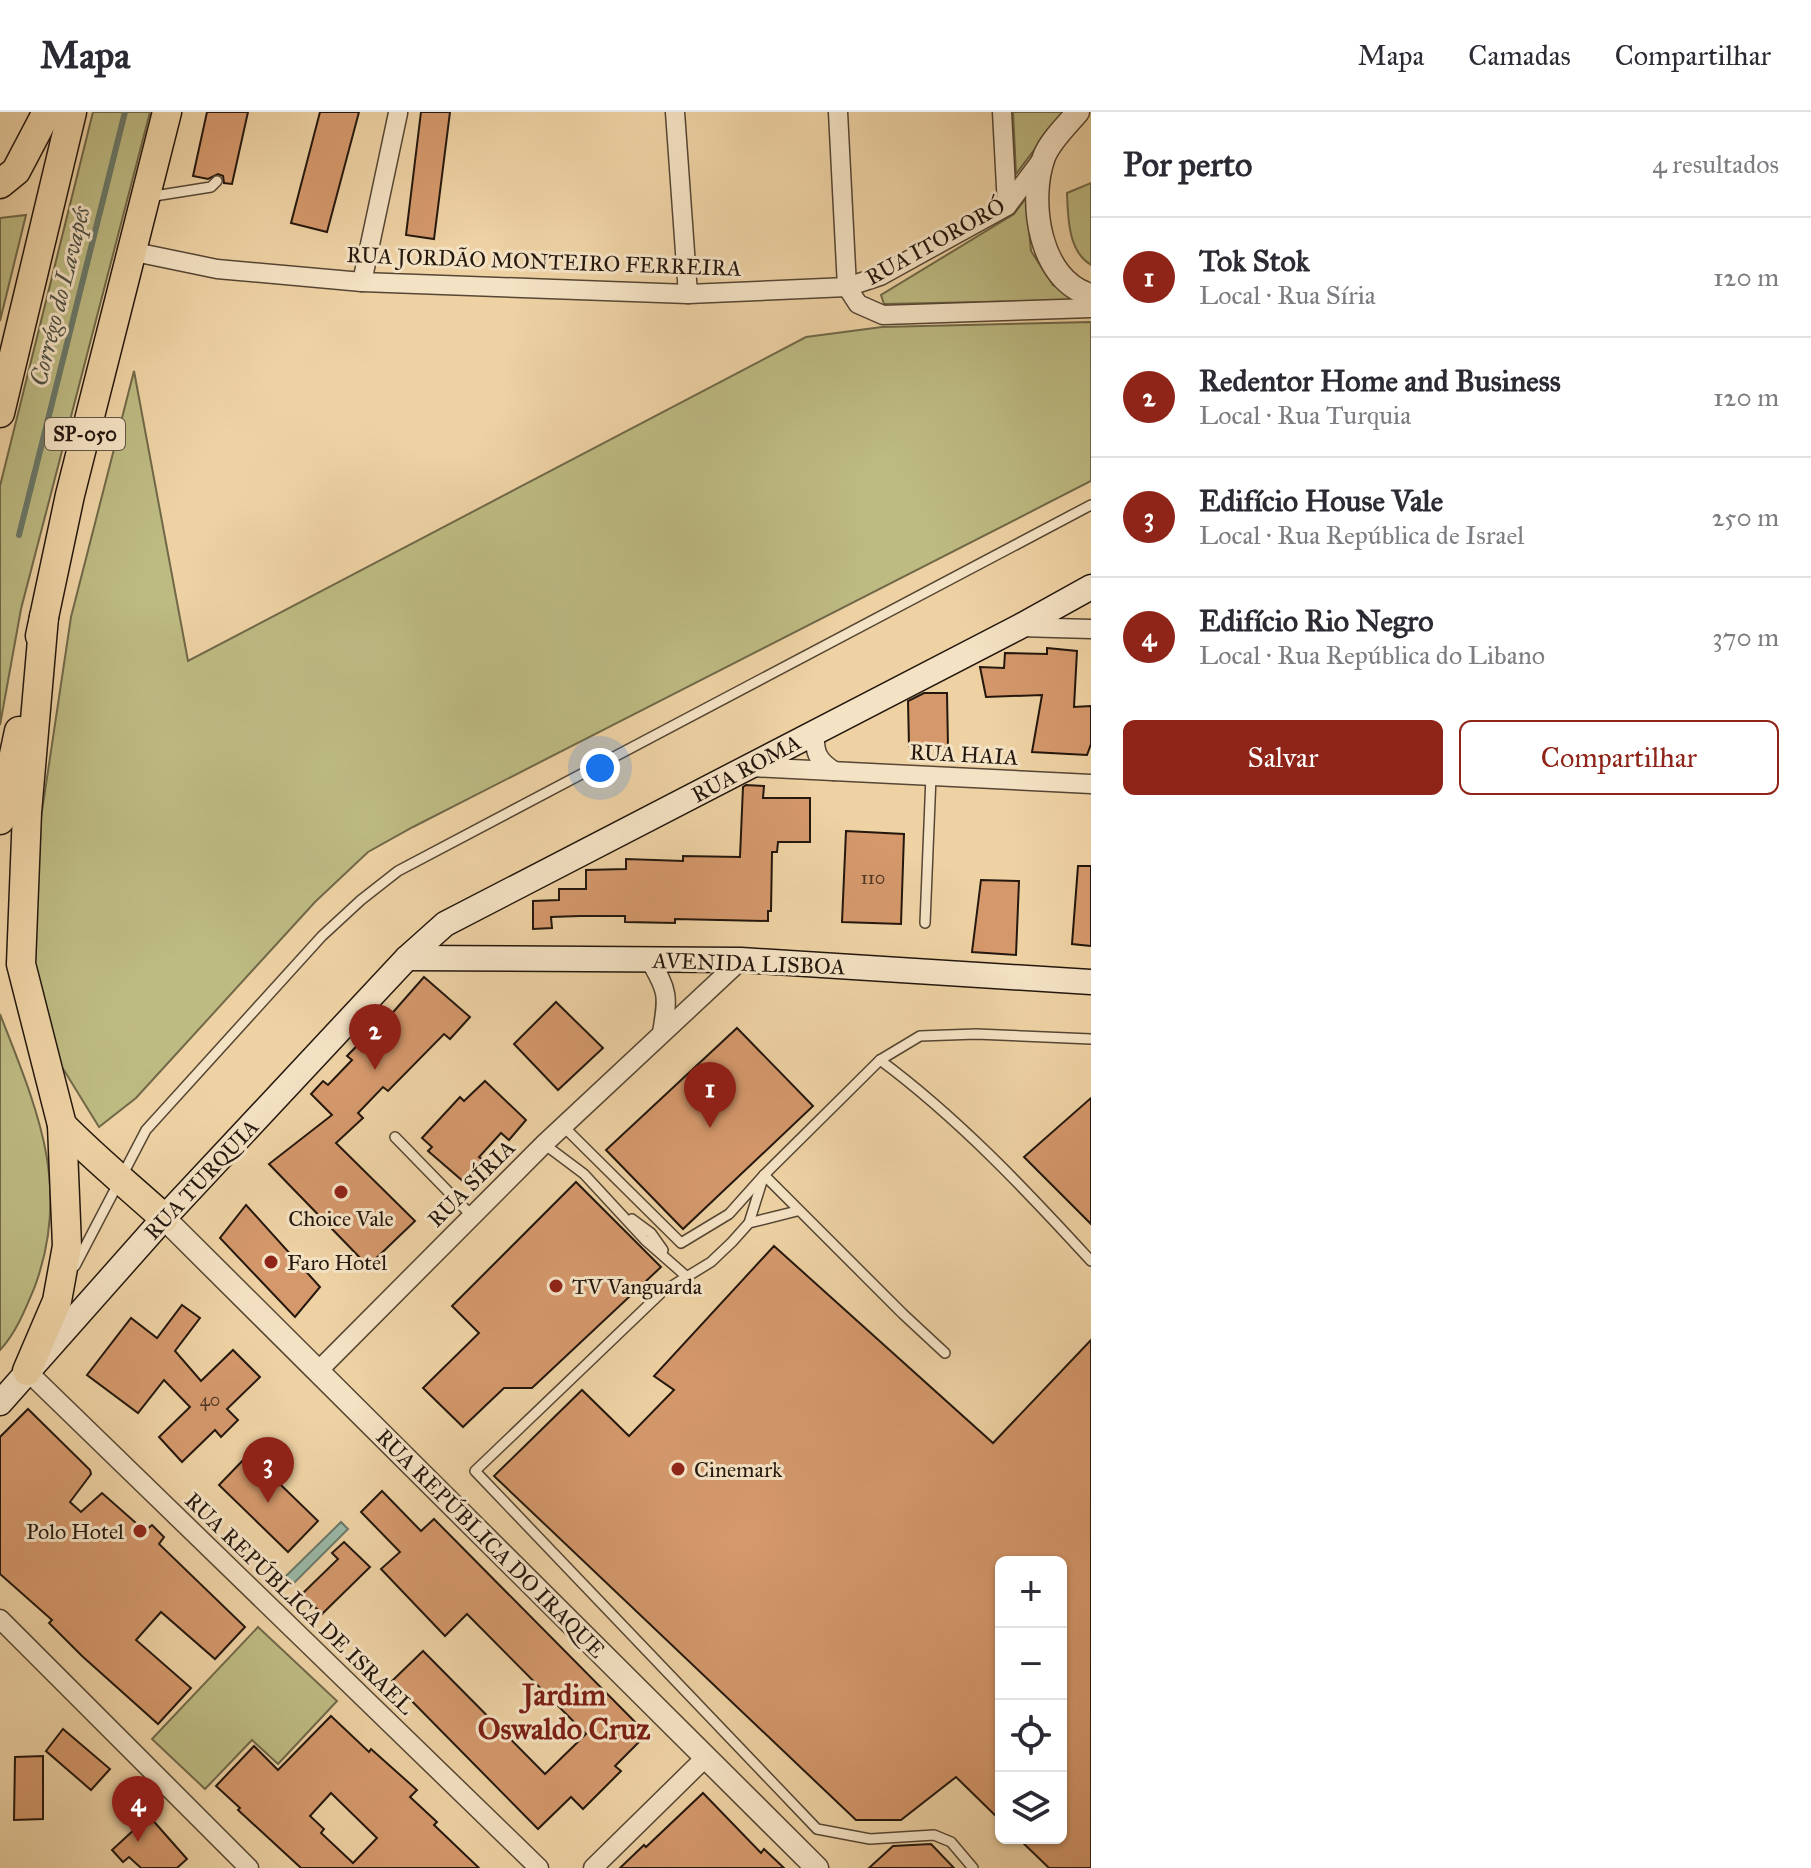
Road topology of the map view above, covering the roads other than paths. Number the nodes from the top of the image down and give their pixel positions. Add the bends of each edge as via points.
1 (47, 112) edge
2 (72, 112) edge
3 (167, 112) edge
4 (675, 112) edge
5 (838, 112) edge
6 (1002, 112) edge
7 (1078, 112) edge
8 (398, 113) edge
9 (1044, 155) junction
10 (217, 181) dead end
11 (0, 184) edge
12 (145, 197) junction
13 (1007, 206) junction
14 (130, 251) junction
15 (362, 282) junction
16 (847, 287) junction
17 (688, 294) junction
18 (1091, 295) edge
19 (1091, 308) edge
20 (0, 413) edge
21 (1091, 505) edge
22 (1091, 587) edge
23 (44, 617) junction
24 (1019, 627) junction
25 (1091, 629) edge
26 (815, 732) junction
27 (748, 767) junction
28 (834, 771) junction
29 (931, 776) junction
30 (1091, 784) edge
31 (3, 794) edge
32 (0, 820) edge
33 (925, 923) dead end
34 (407, 958) junction
35 (649, 959) junction
36 (741, 960) junction
37 (1091, 982) edge
38 (662, 1033) junction
39 (1091, 1039) edge
40 (880, 1060) junction
41 (62, 1125) junction
42 (563, 1126) junction
43 (395, 1137) dead end
44 (544, 1144) junction
45 (764, 1175) junction
46 (119, 1177) junction
47 (797, 1211) junction
48 (471, 1215) junction
49 (164, 1218) junction
50 (749, 1223) junction
51 (1091, 1261) edge
52 (686, 1276) junction
53 (57, 1301) junction
54 (945, 1353) dead end
55 (27, 1371) junction
56 (318, 1371) junction
57 (0, 1403) edge
58 (0, 1619) edge
59 (706, 1757) junction
60 (249, 1868) edge
61 (539, 1868) edge
62 (593, 1868) edge
63 (817, 1868) edge
64 (973, 1868) edge

1 - 11 highway via 16,171
2 - 20 highway
3 - 12 highway, SP-050
4 - 17 street
5 - 16 street
6 - 13 street
7 - 9 street, RUA ITORORÓ
8 - 15 street
9 - 13 street, RUA ITORORÓ
9 - 18 street via 1037,205 1043,247 1061,276
10 - 12 lane via 211,187
12 - 14 highway, SP-050
13 - 16 street, RUA ITORORÓ via 880,276
14 - 15 street, RUA JORDÃO MONTEIRO FERREIRA via 217,269
14 - 23 highway, SP-050
15 - 17 street, RUA JORDÃO MONTEIRO FERREIRA
16 - 17 street, RUA JORDÃO MONTEIRO FERREIRA
16 - 19 street via 858,304 883,315
21 - 46 lane via 398,871 322,936 146,1130
22 - 24 main road, RUA ROMA
23 - 31 highway, SP-050
23 - 41 highway via 27,812 21,964
24 - 25 street
24 - 26 main road, RUA ROMA
26 - 27 main road, RUA ROMA
26 - 28 street via 814,750
27 - 28 street, RUA HAIA
27 - 34 main road, RUA ROMA via 445,924
28 - 29 street, RUA HAIA
29 - 30 street, RUA HAIA
29 - 33 lane
31 - 32 highway, SP-050
34 - 35 main road, AVENIDA LISBOA
34 - 49 main road, RUA TURQUIA
35 - 36 main road, AVENIDA LISBOA
35 - 38 street via 665,985
36 - 37 main road, AVENIDA LISBOA
36 - 38 street, RUA SÍRIA
38 - 42 street, RUA SÍRIA
39 - 40 lane via 920,1036
40 - 45 lane
40 - 51 lane via 920,1090 1028,1192
41 - 46 highway
41 - 53 highway via 67,1246
42 - 44 street, RUA SÍRIA
42 - 45 lane via 681,1243 729,1214
43 - 48 lane
44 - 48 street, RUA SÍRIA
44 - 52 lane via 584,1174
45 - 47 lane
45 - 50 lane
46 - 49 highway
46 - 53 lane
47 - 50 lane
47 - 54 lane
48 - 56 street, RUA SÍRIA
49 - 55 main road, RUA TURQUIA
49 - 56 street, RUA REPÚBLICA DO IRAQUE
50 - 52 lane via 711,1262
52 - 64 lane via 662,1292 475,1471 817,1829 870,1839 934,1835 951,1842
53 - 55 highway
55 - 57 main road, RUA TURQUIA
55 - 61 street, RUA REPÚBLICA DE ISRAEL
56 - 59 street, RUA REPÚBLICA DO IRAQUE
58 - 60 street
59 - 62 street
59 - 63 street, RUA REPÚBLICA DO IRAQUE

